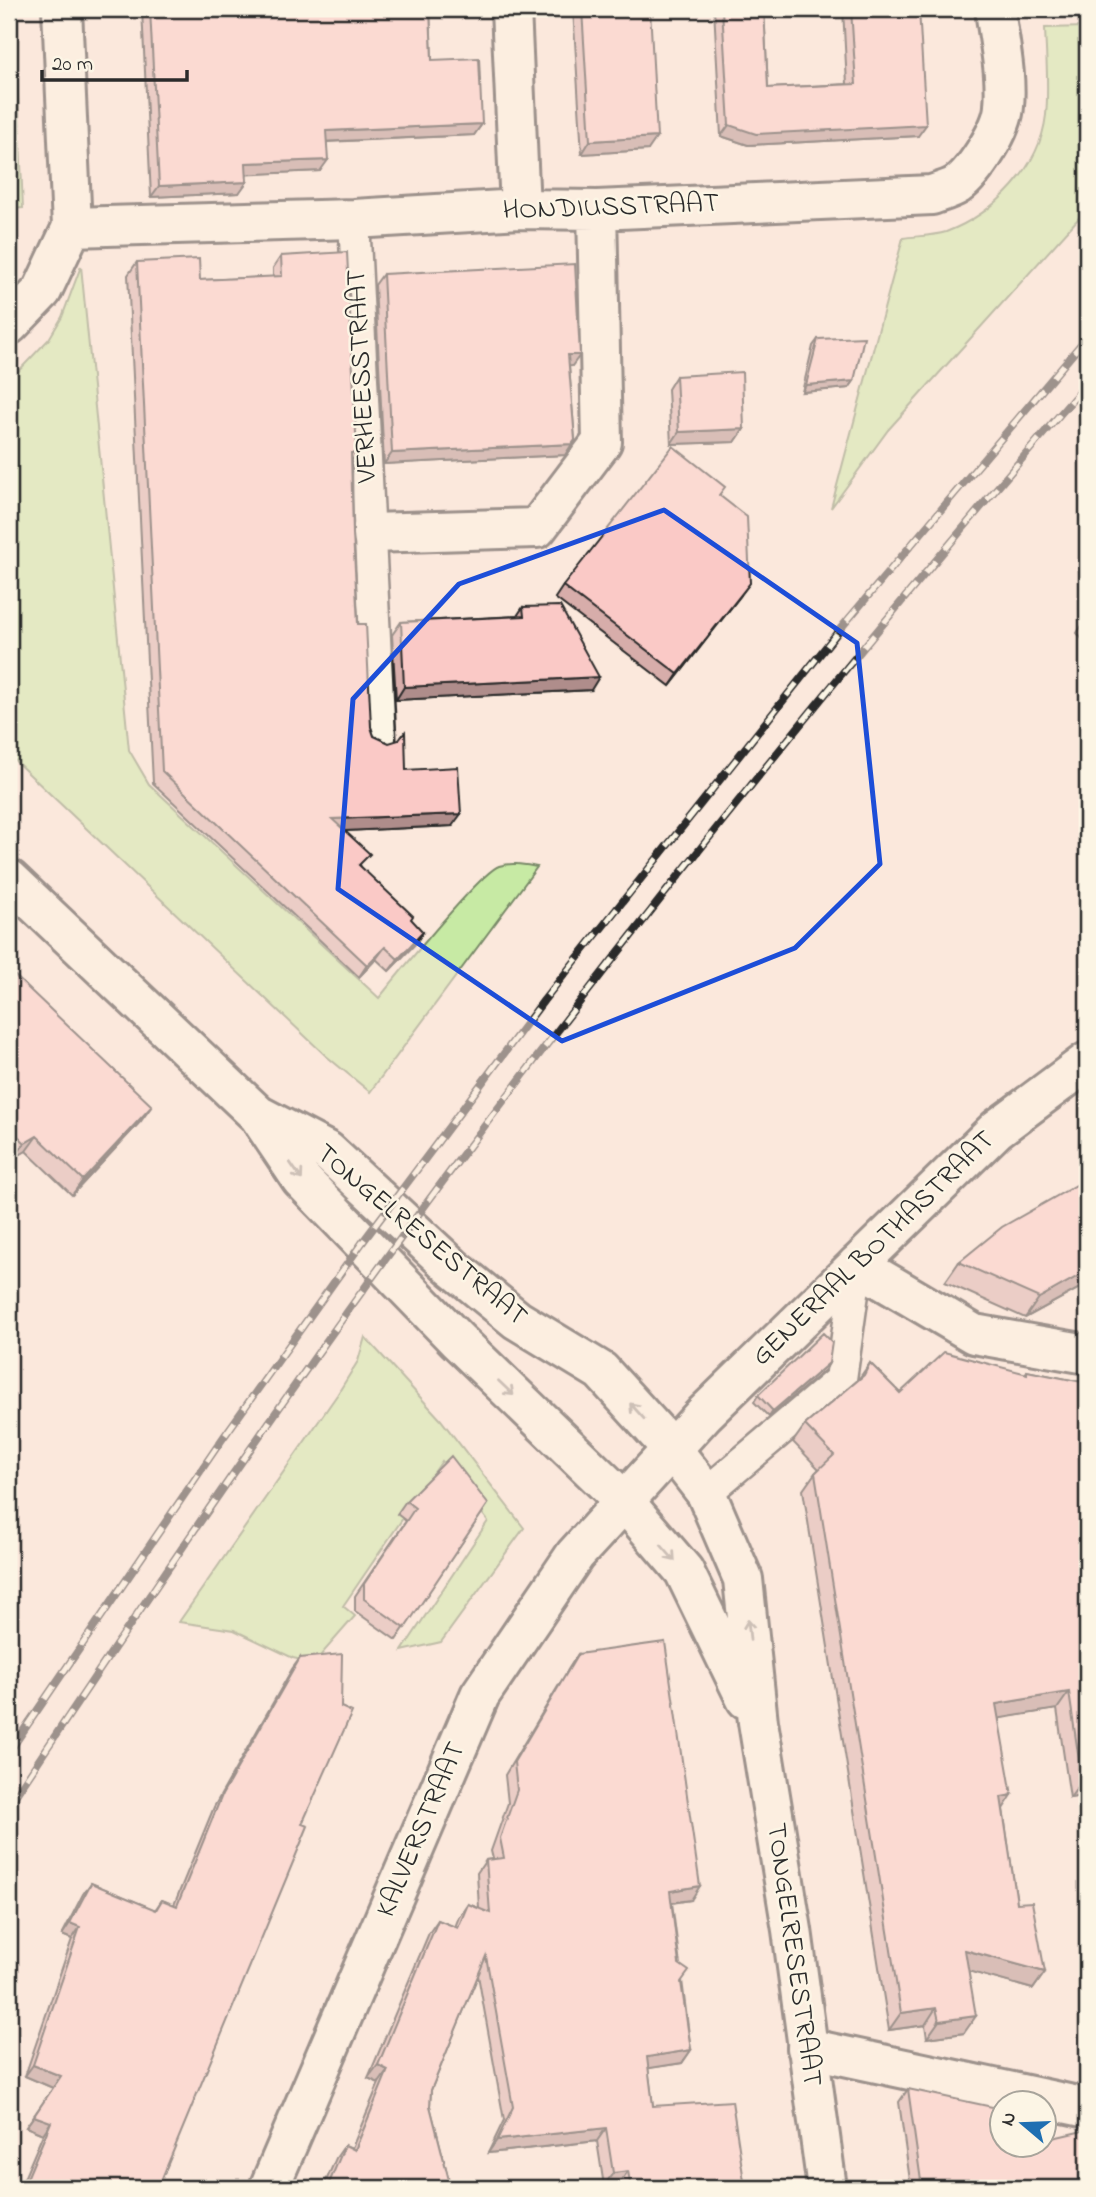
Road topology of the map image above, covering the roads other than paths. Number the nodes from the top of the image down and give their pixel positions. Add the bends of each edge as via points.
1 (62, 9) edge
2 (511, 9) edge
3 (995, 9) edge
4 (520, 209) junction
5 (597, 210) junction
6 (354, 219) junction
7 (72, 227) junction
8 (9, 325) edge
9 (371, 533) junction
10 (380, 738) edge
11 (9, 879) edge
12 (1087, 1062) edge
13 (258, 1115) junction
14 (858, 1265) junction
15 (1087, 1354) edge
16 (671, 1448) junction
17 (706, 1493) junction
18 (624, 1501) junction
19 (758, 1723) junction
20 (807, 2048) junction
21 (1087, 2108) edge
22 (269, 2188) edge
23 (827, 2188) edge

1 - 7 street
2 - 4 street
3 - 5 street, HONDIUSSTRAAT via 1004,109 974,168 957,185 932,195 903,198
4 - 5 street, HONDIUSSTRAAT
4 - 6 street, HONDIUSSTRAAT
5 - 9 street via 602,442 537,528
6 - 7 street, HONDIUSSTRAAT
6 - 9 lane, VERHEESSTRAAT
7 - 8 street via 42,291
9 - 10 lane, VERHEESSTRAAT
11 - 13 street, TONGELRESESTRAAT
12 - 14 street, GENERAAL BOTHASTRAAT via 997,1129
16 -> 13 street, TONGELRESESTRAAT via 601,1371 517,1320 452,1267 327,1151
13 -> 18 street, TONGELRESESTRAAT via 301,1179 457,1340
14 - 15 street via 974,1334
14 - 16 street, GENERAAL BOTHASTRAAT
14 - 17 lane via 841,1379
16 - 17 street, TONGELRESESTRAAT
16 - 18 street, GENERAAL BOTHASTRAAT
19 -> 17 street, TONGELRESESTRAAT via 743,1579
18 -> 19 street, TONGELRESESTRAAT via 684,1571
18 - 22 street, KALVERSTRAAT via 575,1555 480,1695
19 - 20 street, TONGELRESESTRAAT
20 - 21 street
20 - 23 street, TONGELRESESTRAAT

